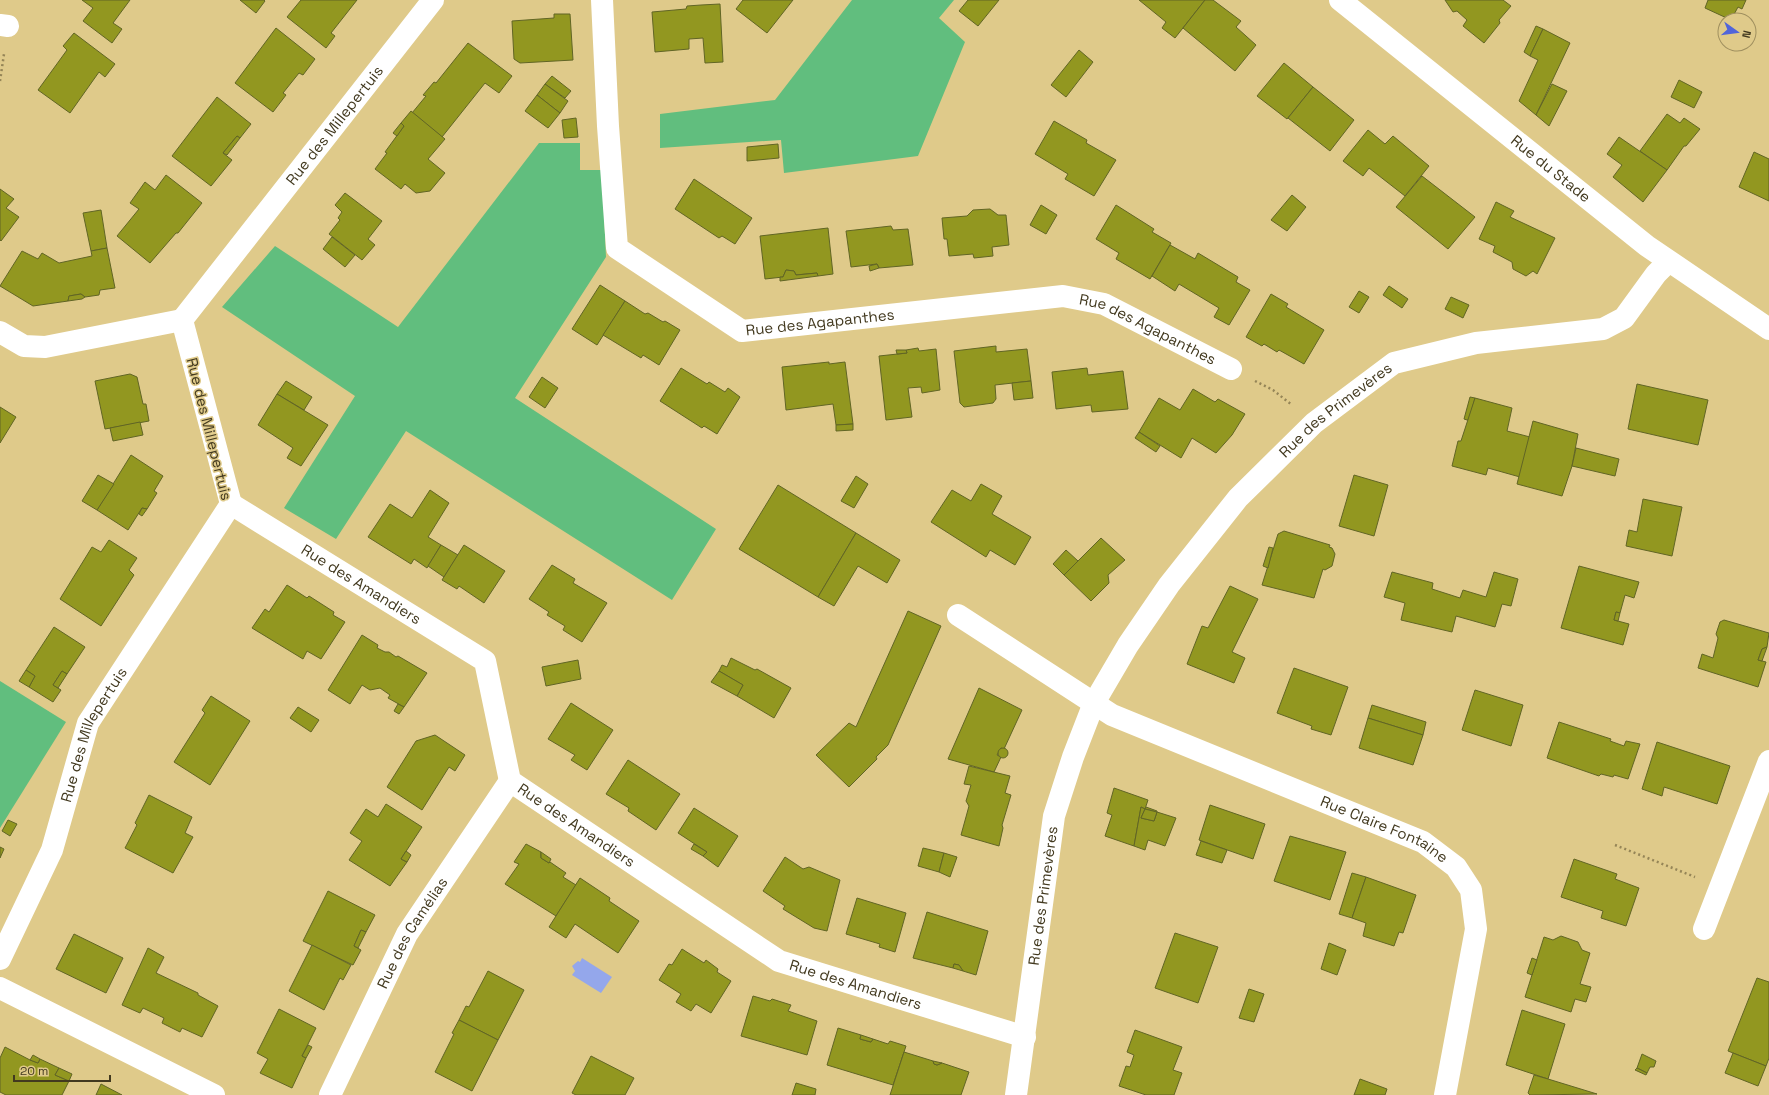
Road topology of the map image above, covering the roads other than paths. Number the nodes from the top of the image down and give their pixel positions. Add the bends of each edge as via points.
1 (602, 0) edge
2 (1340, 0) edge
3 (428, 2) edge
4 (1668, 262) junction
5 (182, 320) junction
6 (1769, 329) edge
7 (0, 332) edge
8 (1231, 369) road end
9 (231, 504) junction
10 (958, 614) dead end
11 (1094, 703) junction
12 (1769, 761) edge
13 (510, 781) junction
14 (1704, 929) dead end
15 (0, 959) edge
16 (0, 988) edge
17 (1025, 1037) junction
18 (214, 1095) edge
19 (330, 1095) edge
20 (1016, 1095) edge
21 (1445, 1095) edge

1 - 8 street, Rue des Agapanthes via 617,248 742,331 1063,296 1104,304
2 - 4 street, Rue du Stade
3 - 5 street, Rue des Millepertuis
4 - 6 street, Rue du Stade
4 - 11 street, Rue des Primevères via 1656,274 1624,318 1603,329 1476,343 1394,363 1314,423 1238,498 1169,585 1128,645
5 - 7 street via 45,347 24,346
5 - 9 street, Rue des Millepertuis
9 - 13 street, Rue des Amandiers via 485,661
9 - 15 street, Rue des Millepertuis via 88,723 52,850
10 - 11 street
11 - 17 street, Rue des Primevères via 1054,816
11 - 21 street, Rue Claire Fontaine via 1112,715 1423,842 1456,867 1471,890 1476,930
12 - 14 street
13 - 17 street, Rue des Amandiers via 779,961
13 - 19 street, Rue des Camélias via 407,934
16 - 18 street
17 - 20 street, Rue des Primevères

